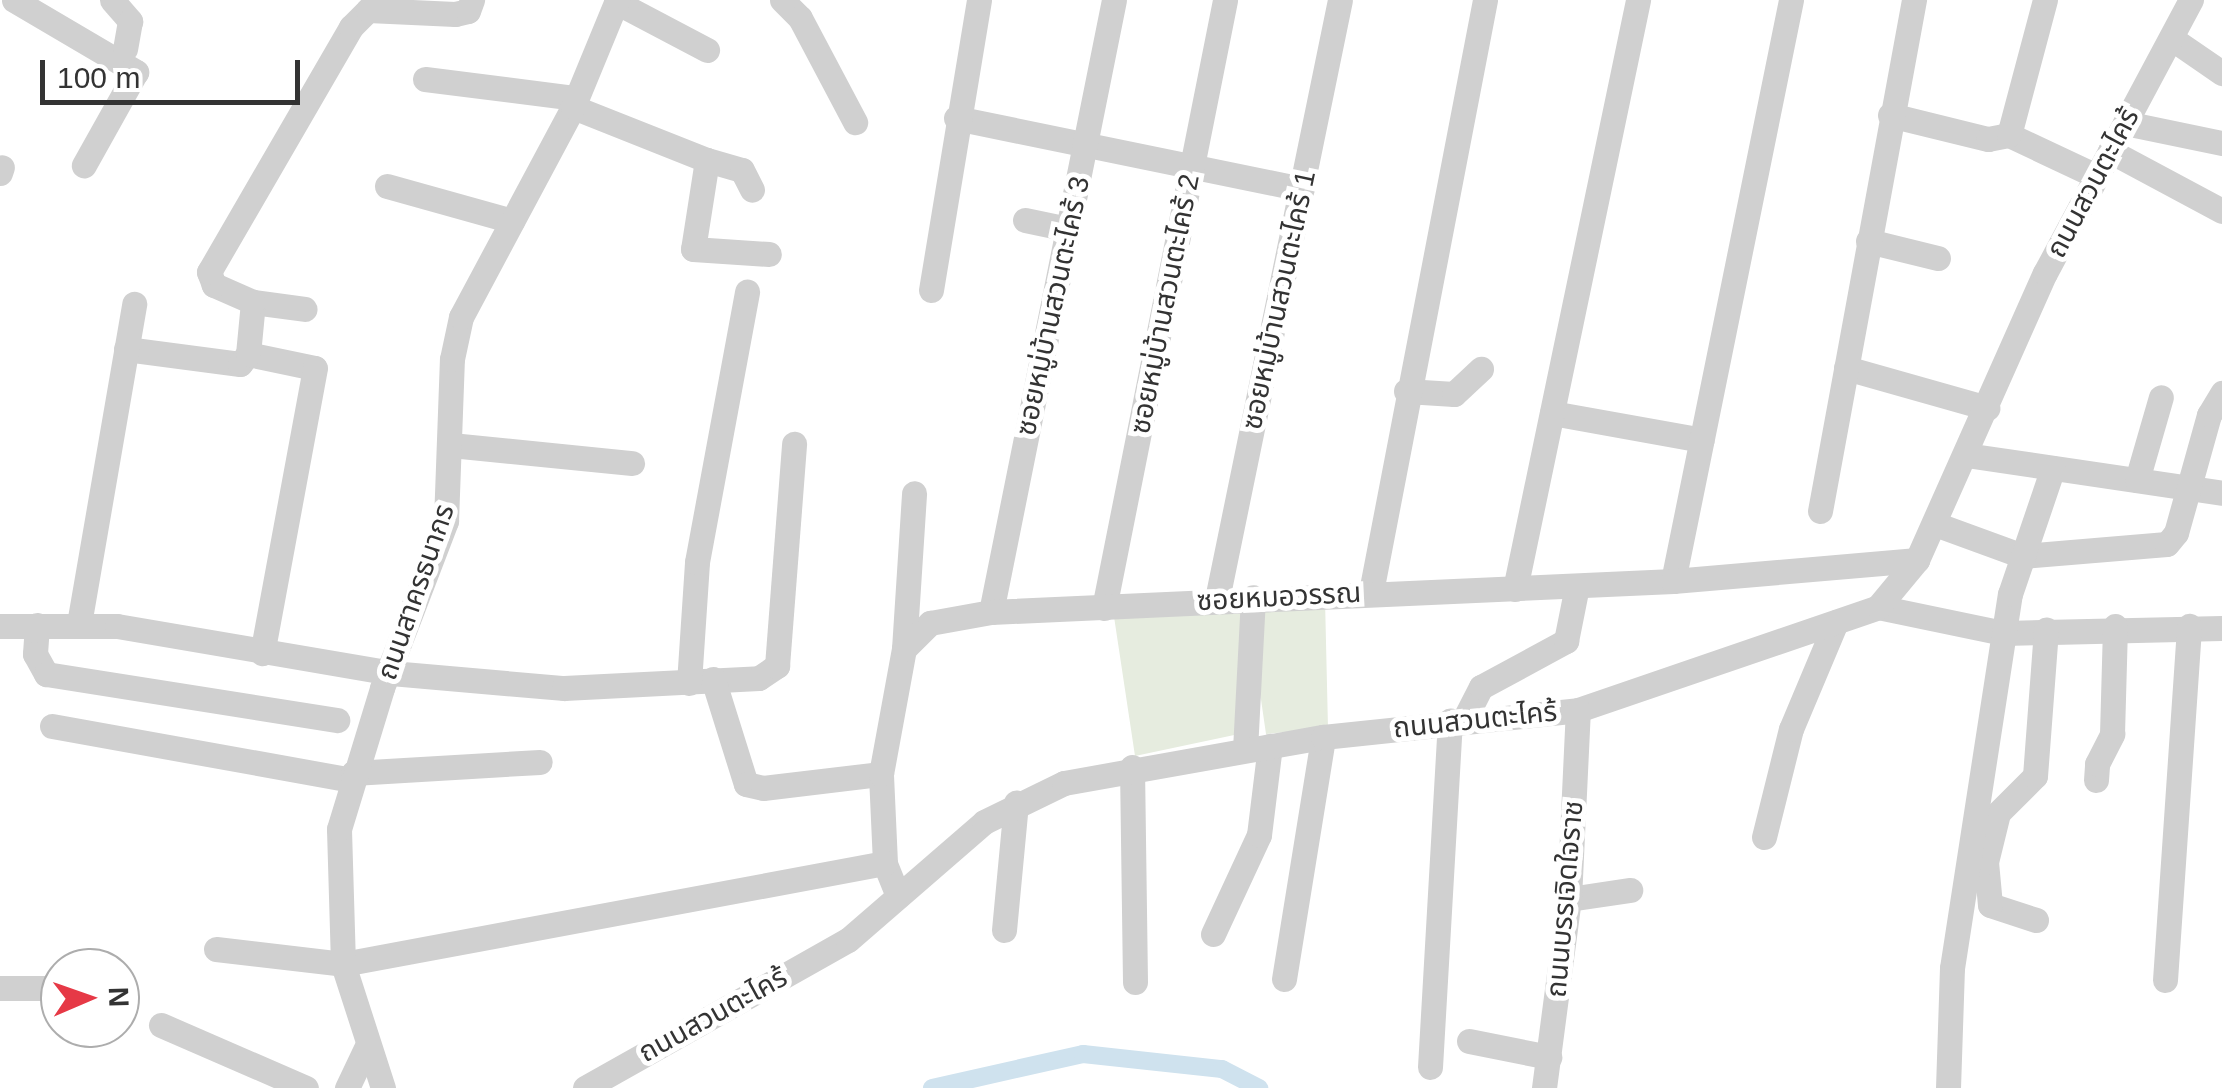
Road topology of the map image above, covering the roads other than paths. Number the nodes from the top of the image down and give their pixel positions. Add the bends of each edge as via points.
1 (14, 0) edge
2 (112, 0) edge
3 (472, 0) edge
4 (782, 0) edge
5 (979, 0) edge
6 (1114, 0) edge
7 (1225, 0) edge
8 (1340, 0) edge
9 (1485, 0) edge
10 (1638, 0) edge
11 (1792, 0) edge
12 (1914, 0) edge
13 (2046, 0) edge
14 (2191, 0) edge
15 (617, 1) edge
16 (2170, 38) junction
17 (125, 49) dead end
18 (707, 50) dead end
19 (2222, 73) edge
20 (425, 79) dead end
21 (574, 102) junction
22 (1890, 115) junction
23 (956, 118) junction
24 (855, 122) dead end
25 (2125, 122) junction
26 (2010, 135) junction
27 (2222, 143) edge
28 (1086, 146) junction
29 (2110, 151) junction
30 (707, 160) junction
31 (84, 165) dead end
32 (1194, 166) junction
33 (2096, 176) junction
34 (386, 186) dead end
35 (1302, 189) junction
36 (752, 190) dead end
37 (2222, 212) edge
38 (1026, 220) dead end
39 (512, 221) junction
40 (1068, 229) junction
41 (1868, 241) junction
42 (769, 254) dead end
43 (1938, 258) dead end
44 (931, 290) dead end
45 (747, 292) dead end
46 (253, 302) junction
47 (134, 304) dead end
48 (304, 309) dead end
49 (126, 349) junction
50 (248, 354) junction
51 (1846, 368) junction
52 (1481, 369) dead end
53 (1406, 391) junction
54 (2222, 393) edge
55 (2161, 397) dead end
56 (1987, 408) junction
57 (1552, 413) junction
58 (1702, 440) junction
59 (794, 444) dead end
60 (451, 445) junction
61 (1966, 456) junction
62 (632, 462) dead end
63 (2053, 468) junction
64 (2137, 480) junction
65 (2190, 488) junction
66 (914, 493) dead end
67 (2222, 493) edge
68 (1820, 511) dead end
69 (1935, 524) junction
70 (2023, 556) junction
71 (1917, 560) junction
72 (1673, 581) junction
73 (1577, 586) junction
74 (1516, 589) junction
75 (1371, 592) junction
76 (1252, 597) junction
77 (1217, 599) junction
78 (1878, 607) junction
79 (1104, 608) junction
80 (991, 612) junction
81 (1836, 622) junction
82 (37, 624) junction
83 (79, 624) junction
84 (0, 626) edge
85 (2115, 626) junction
86 (2188, 626) junction
87 (2046, 628) junction
88 (2222, 628) edge
89 (2004, 632) junction
90 (904, 649) junction
91 (262, 653) junction
92 (391, 673) junction
93 (701, 681) junction
94 (1578, 710) junction
95 (1457, 719) junction
96 (337, 720) dead end
97 (52, 726) dead end
98 (1323, 737) junction
99 (1257, 748) junction
100 (540, 762) dead end
101 (1132, 768) junction
102 (881, 774) junction
103 (352, 777) junction
104 (2096, 780) dead end
105 (1016, 803) junction
106 (1764, 837) dead end
107 (1980, 846) junction
108 (886, 863) junction
109 (1630, 890) dead end
110 (898, 896) junction
111 (1569, 899) junction
112 (2036, 920) dead end
113 (1004, 930) dead end
114 (1214, 934) dead end
115 (216, 949) dead end
116 (343, 964) junction
117 (1284, 979) dead end
118 (2165, 980) dead end
119 (1135, 982) dead end
120 (0, 988) edge
121 (40, 988) edge
122 (161, 1025) dead end
123 (1468, 1041) dead end
124 (366, 1048) junction
125 (1549, 1057) junction
126 (1430, 1067) dead end
127 (306, 1088) edge
128 (347, 1088) edge
129 (383, 1088) edge
130 (585, 1088) edge
131 (1544, 1088) edge
132 (1948, 1088) edge

1 - 31 street via 133,66 135,81
2 - 17 street via 130,21
3 - 46 street via 468,10 455,14 368,10 351,27 209,272 214,285
4 - 24 street via 800,18
5 - 23 street
6 - 28 street, ซอยหมู่บ้านสวนตะไคร้ 3
7 - 32 street, ซอยหมู่บ้านสวนตะไคร้ 2
8 - 35 street, ซอยหมู่บ้านสวนตะไคร้ 1
9 - 53 street
10 - 57 street
11 - 58 street
12 - 22 street
13 - 26 street
14 - 16 street, ถนนสวนตะไคร้
15 - 18 street
15 - 21 street, ถนนสาครธนากร
16 - 19 street
16 - 25 street, ถนนสวนตะไคร้
20 - 21 street
21 - 30 street
21 - 39 street, ถนนสาครธนากร
22 - 26 street via 1988,139
22 - 41 street
23 - 28 street
23 - 44 street
25 - 27 street
25 - 29 street, ถนนสวนตะไคร้
26 - 33 street
28 - 32 street
28 - 40 street, ซอยหมู่บ้านสวนตะไคร้ 3
29 - 33 street, ถนนสวนตะไคร้
29 - 37 street
30 - 36 street via 742,170
30 - 42 street via 693,249
32 - 35 street
32 - 79 street, ซอยหมู่บ้านสวนตะไคร้ 2
33 - 56 street, ถนนสวนตะไคร้
34 - 39 street
35 - 77 street, ซอยหมู่บ้านสวนตะไคร้ 1
38 - 40 street
39 - 60 street, ถนนสาครธนากร via 454,338
40 - 80 street, ซอยหมู่บ้านสวนตะไคร้ 3
41 - 43 street
41 - 51 street
45 - 93 street via 697,562
46 - 48 street
46 - 50 street
47 - 49 street
49 - 50 street via 240,364
49 - 83 street
50 - 91 street via 308,365 316,373
51 - 56 street
51 - 68 street
52 - 53 street via 1454,394
53 - 75 street
54 - 65 street via 2208,414
55 - 64 street
56 - 61 street, ถนนสวนตะไคร้
57 - 58 street
57 - 74 street
58 - 72 street
59 - 93 street via 777,666 759,678
60 - 62 street
60 - 92 street, ถนนสาครธนากร via 446,521
61 - 63 street
61 - 69 street, ถนนสวนตะไคร้
63 - 64 street
63 - 70 street
64 - 65 street
65 - 67 street
65 - 70 street via 2167,544
66 - 90 street
69 - 70 street
69 - 71 street, ถนนสวนตะไคร้
70 - 89 street
71 - 72 street, ซอยหมอวรรณ
71 - 78 street, ถนนสวนตะไคร้
72 - 73 street, ซอยหมอวรรณ
73 - 74 street, ซอยหมอวรรณ
73 - 95 street via 1566,642 1481,687
74 - 75 street, ซอยหมอวรรณ
75 - 76 street, ซอยหมอวรรณ
76 - 77 street, ซอยหมอวรรณ
76 - 99 street
77 - 79 street, ซอยหมอวรรณ
78 - 81 street, ถนนสวนตะไคร้
78 - 89 street
79 - 80 street, ซอยหมอวรรณ
80 - 90 street, ซอยหมอวรรณ via 930,623
81 - 94 street, ถนนสวนตะไคร้
81 - 106 street via 1791,730
82 - 83 street
82 - 84 street
82 - 96 street via 35,654 46,674
83 - 91 street
85 - 86 street
85 - 87 street
85 - 104 street via 2112,734
86 - 88 street
86 - 118 street
87 - 89 street
87 - 107 street via 2035,776 1998,813
89 - 107 street
90 - 102 street
91 - 92 street
92 - 93 street via 564,688
92 - 103 street, ถนนสาครธนากร
93 - 102 street via 746,784 763,788
94 - 95 street, ถนนสวนตะไคร้
94 - 111 street, ถนนบรรเจิดใจราช
95 - 98 street, ถนนสวนตะไคร้
95 - 126 street
97 - 103 street
98 - 99 street, ถนนสวนตะไคร้
98 - 117 street
99 - 101 street, ถนนสวนตะไคร้
99 - 114 street via 1259,835
100 - 103 street
101 - 105 street, ถนนสวนตะไคร้ via 1064,783
101 - 119 street
102 - 108 street
103 - 116 street, ถนนสาครธนากร via 336,886
105 - 110 street, ถนนสวนตะไคร้ via 937,856
105 - 113 street
107 - 112 street via 1990,905
107 - 132 street via 1952,968
108 - 110 street
108 - 116 street
109 - 111 street
110 - 130 street, ถนนสวนตะไคร้ via 848,940
111 - 125 street, ถนนบรรเจิดใจราช
115 - 116 street
116 - 124 street, ถนนสาครธนากร
120 - 121 street
122 - 127 street
123 - 125 street
124 - 128 street
124 - 129 street, ถนนสาครธนากร
125 - 131 street, ถนนบรรเจิดใจราช

